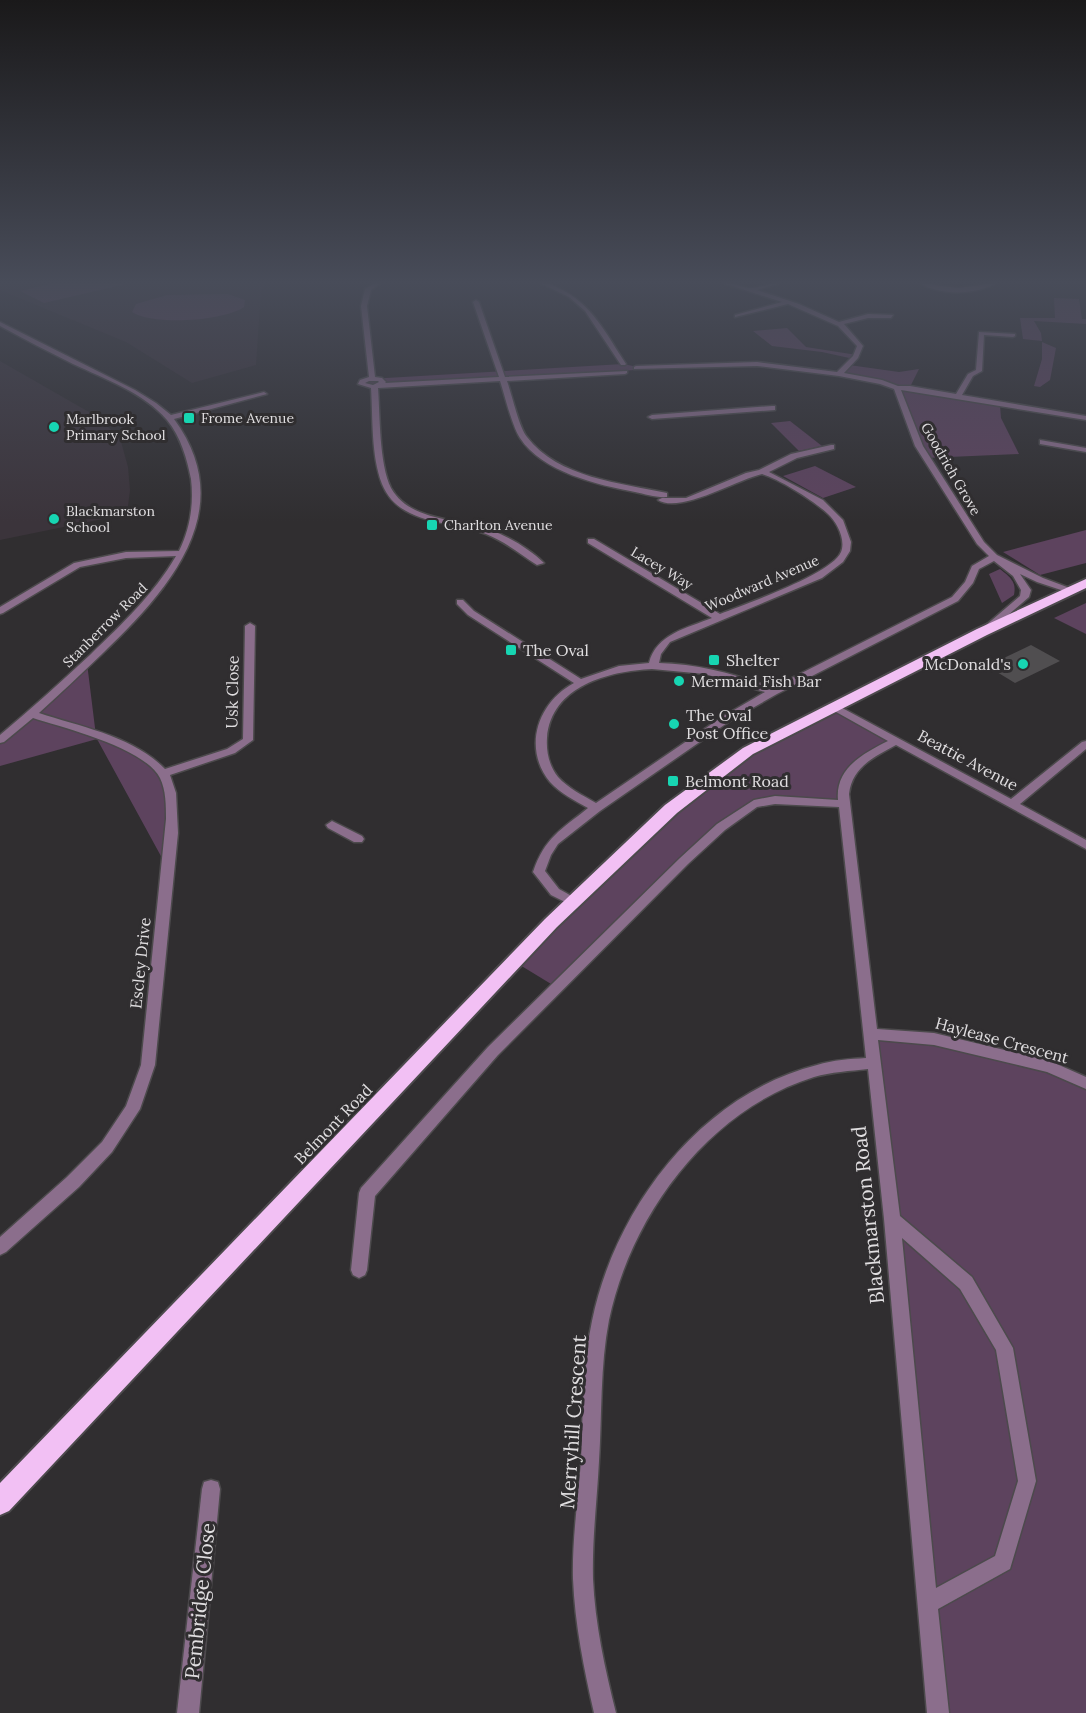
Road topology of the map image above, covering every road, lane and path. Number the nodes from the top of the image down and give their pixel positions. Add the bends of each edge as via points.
1 (77, 363) edge
2 (372, 363) edge
3 (496, 363) edge
4 (620, 363) edge
5 (850, 363) edge
6 (979, 363) edge
7 (622, 367) junction
8 (839, 374) junction
9 (500, 375) junction
10 (375, 382) junction
11 (897, 388) junction
12 (264, 394) dead end
13 (957, 397) junction
14 (772, 408) dead end
15 (652, 417) dead end
16 (169, 418) junction
17 (1086, 418) edge
18 (1043, 442) dead end
19 (831, 447) dead end
20 (1086, 450) edge
21 (762, 472) junction
22 (591, 541) dead end
23 (182, 553) junction
24 (994, 556) junction
25 (540, 563) dead end
26 (1078, 586) edge
27 (460, 602) dead end
28 (0, 611) edge
29 (718, 617) junction
30 (250, 626) dead end
31 (982, 632) junction
32 (653, 666) junction
33 (581, 684) junction
34 (772, 692) junction
35 (833, 706) junction
36 (32, 714) junction
37 (0, 740) edge
38 (896, 741) junction
39 (1086, 744) edge
40 (164, 773) junction
41 (1013, 803) junction
42 (843, 804) junction
43 (596, 808) junction
44 (332, 825) dead end
45 (358, 840) dead end
46 (1086, 845) edge
47 (573, 902) junction
48 (871, 1034) junction
49 (875, 1063) junction
50 (1086, 1083) edge
51 (892, 1219) junction
52 (0, 1247) edge
53 (359, 1270) dead end
54 (211, 1489) dead end
55 (0, 1502) edge
56 (927, 1604) junction
57 (188, 1713) edge
58 (605, 1713) edge
59 (938, 1713) edge

1 - 16 street, Stanberrow Road via 132,391
2 - 10 street
3 - 9 street
4 - 7 street
5 - 8 street
6 - 13 street via 979,371 970,375
7 - 8 street via 633,371 757,364
7 - 9 street
8 - 11 street
9 - 10 street
9 - 21 street via 523,438 560,467 591,481 687,500
10 - 25 street via 384,481 393,497 420,514 487,532
11 - 13 street
11 - 24 street, Goodrich Grove via 919,446 981,544
12 - 16 street
13 - 17 street
14 - 15 street
16 - 23 street, Stanberrow Road via 185,443 197,481 197,509
18 - 20 street
19 - 21 street via 794,456
21 - 29 street, Woodward Avenue via 829,509 839,520 846,551 819,576
22 - 29 street, Lacey Way
23 - 28 street via 126,555 77,565
23 - 36 street, Stanberrow Road via 166,582 132,621
24 - 26 street, Goodrich Grove via 1040,579
24 - 31 street, Goodrich Grove via 1016,574 1026,590 1024,597
24 - 34 street via 975,568 969,584 955,598
26 - 31 highway, Belmont Road
27 - 33 street
29 - 32 street, Woodward Avenue via 667,640 656,654
30 - 40 street, Usk Close via 248,740 231,751
31 - 35 highway, Belmont Road
32 - 33 street via 610,672
32 - 34 street via 714,672
33 - 43 street via 560,696 549,709 542,724 541,749 551,776
34 - 43 street
35 - 38 street, Beattie Avenue
35 - 47 highway, Belmont Road via 747,751 702,784 671,808
36 - 37 street, Stanberrow Road
36 - 40 street via 133,748
38 - 41 street, Beattie Avenue
38 - 42 street, Blackmarston Road via 848,774 843,782
39 - 41 street
40 - 52 street, Escley Drive via 171,799 172,833 148,1065 133,1109 107,1147
41 - 46 street, Beattie Avenue
42 - 48 street, Blackmarston Road
42 - 53 street via 775,800 754,804 721,827 684,861 493,1051 367,1193
43 - 47 street via 554,841 538,872 555,892
44 - 45 street
47 - 55 highway, Belmont Road
48 - 49 street, Blackmarston Road
48 - 50 street, Haylease Crescent via 934,1039 1050,1067
49 - 51 street, Blackmarston Road
49 - 58 street, Merryhill Crescent via 809,1073 747,1101 683,1156 630,1232 605,1303 595,1356 584,1590
51 - 56 street, Blackmarston Road
51 - 56 street via 966,1283 1004,1347 1027,1481 1003,1562
54 - 57 street, Pembridge Close
56 - 59 street, Blackmarston Road

